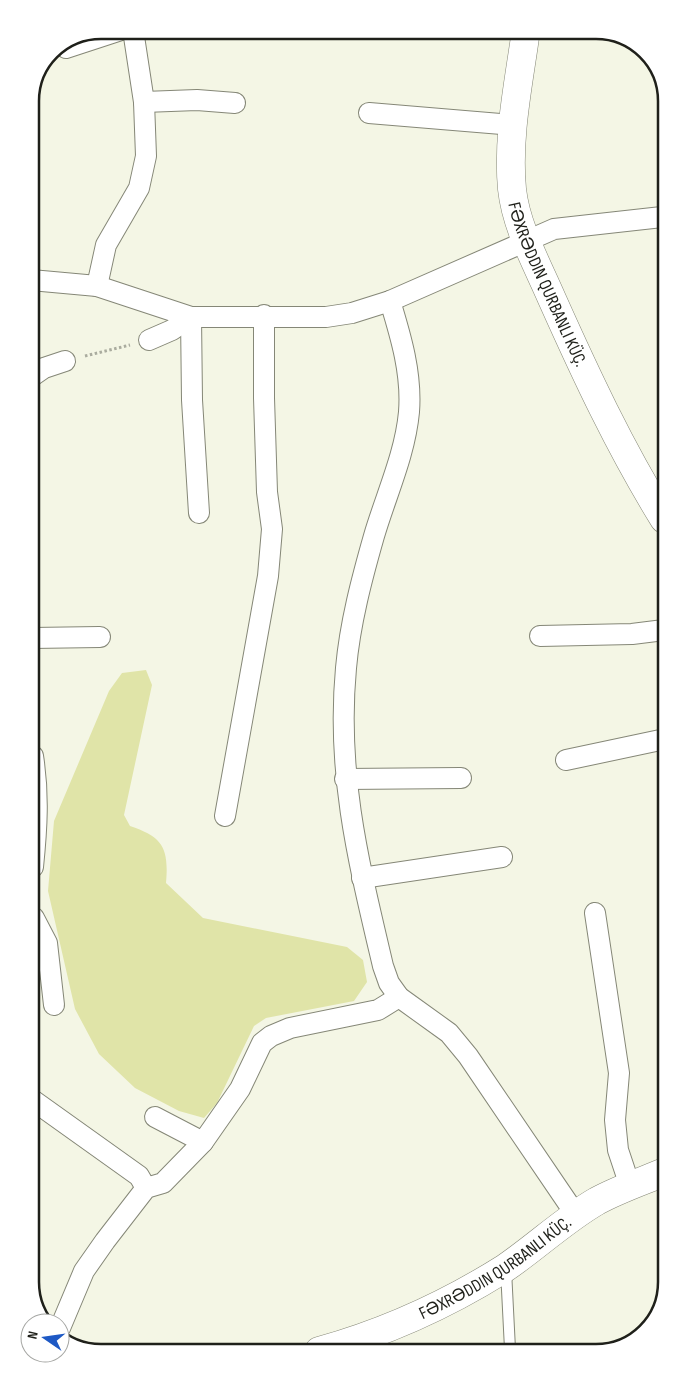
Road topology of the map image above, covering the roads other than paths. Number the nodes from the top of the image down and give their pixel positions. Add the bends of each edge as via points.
1 (134, 39) edge
2 (525, 39) edge
3 (92, 40) edge
4 (71, 46) edge
5 (144, 102) junction
6 (235, 103) dead end
7 (369, 112) dead end
8 (513, 125) junction
9 (658, 217) edge
10 (526, 240) junction
11 (39, 281) edge
12 (97, 286) junction
13 (390, 302) junction
14 (264, 315) junction
15 (191, 317) junction
16 (149, 340) road end
17 (65, 361) road end
18 (39, 371) edge
19 (658, 509) edge
20 (199, 513) dead end
21 (658, 631) edge
22 (540, 636) dead end
23 (100, 637) dead end
24 (39, 638) edge
25 (658, 740) edge
26 (566, 760) dead end
27 (461, 778) dead end
28 (345, 780) junction
29 (225, 816) dead end
30 (502, 857) dead end
31 (362, 878) junction
32 (595, 913) dead end
33 (39, 928) edge
34 (399, 997) junction
35 (54, 1005) dead end
36 (39, 1105) edge
37 (155, 1117) dead end
38 (203, 1142) junction
39 (658, 1174) edge
40 (630, 1186) junction
41 (146, 1188) junction
42 (576, 1215) junction
43 (506, 1267) junction
44 (66, 1313) edge
45 (344, 1344) edge
46 (510, 1344) edge

1 - 5 street
2 - 8 street
3 - 4 street
5 - 6 street via 197,100
5 - 12 street via 146,156 139,188 106,245
7 - 8 street
8 - 10 street via 512,191
9 - 10 street via 567,226
10 - 13 street
10 - 19 street via 614,434
11 - 12 street
12 - 15 street
13 - 14 street via 326,317
13 - 28 street via 403,345 409,413 401,457 374,535 352,622 346,668
14 - 15 street
14 - 29 street via 264,417 272,529 269,566
15 - 16 street
15 - 20 street
17 - 18 street
21 - 22 street
23 - 24 street
25 - 26 street
27 - 28 street
28 - 31 street
30 - 31 street
31 - 34 street via 383,966
32 - 40 street via 619,1073 615,1120 618,1150
33 - 35 street via 47,943
34 - 38 street via 378,1010 290,1028 271,1036 262,1043 240,1089
34 - 42 street via 450,1034 468,1056
36 - 41 street via 139,1176
37 - 38 street
38 - 41 street via 162,1183
39 - 40 street
40 - 42 street
41 - 44 street via 84,1271
42 - 43 street
43 - 45 street via 463,1293
43 - 46 lane

